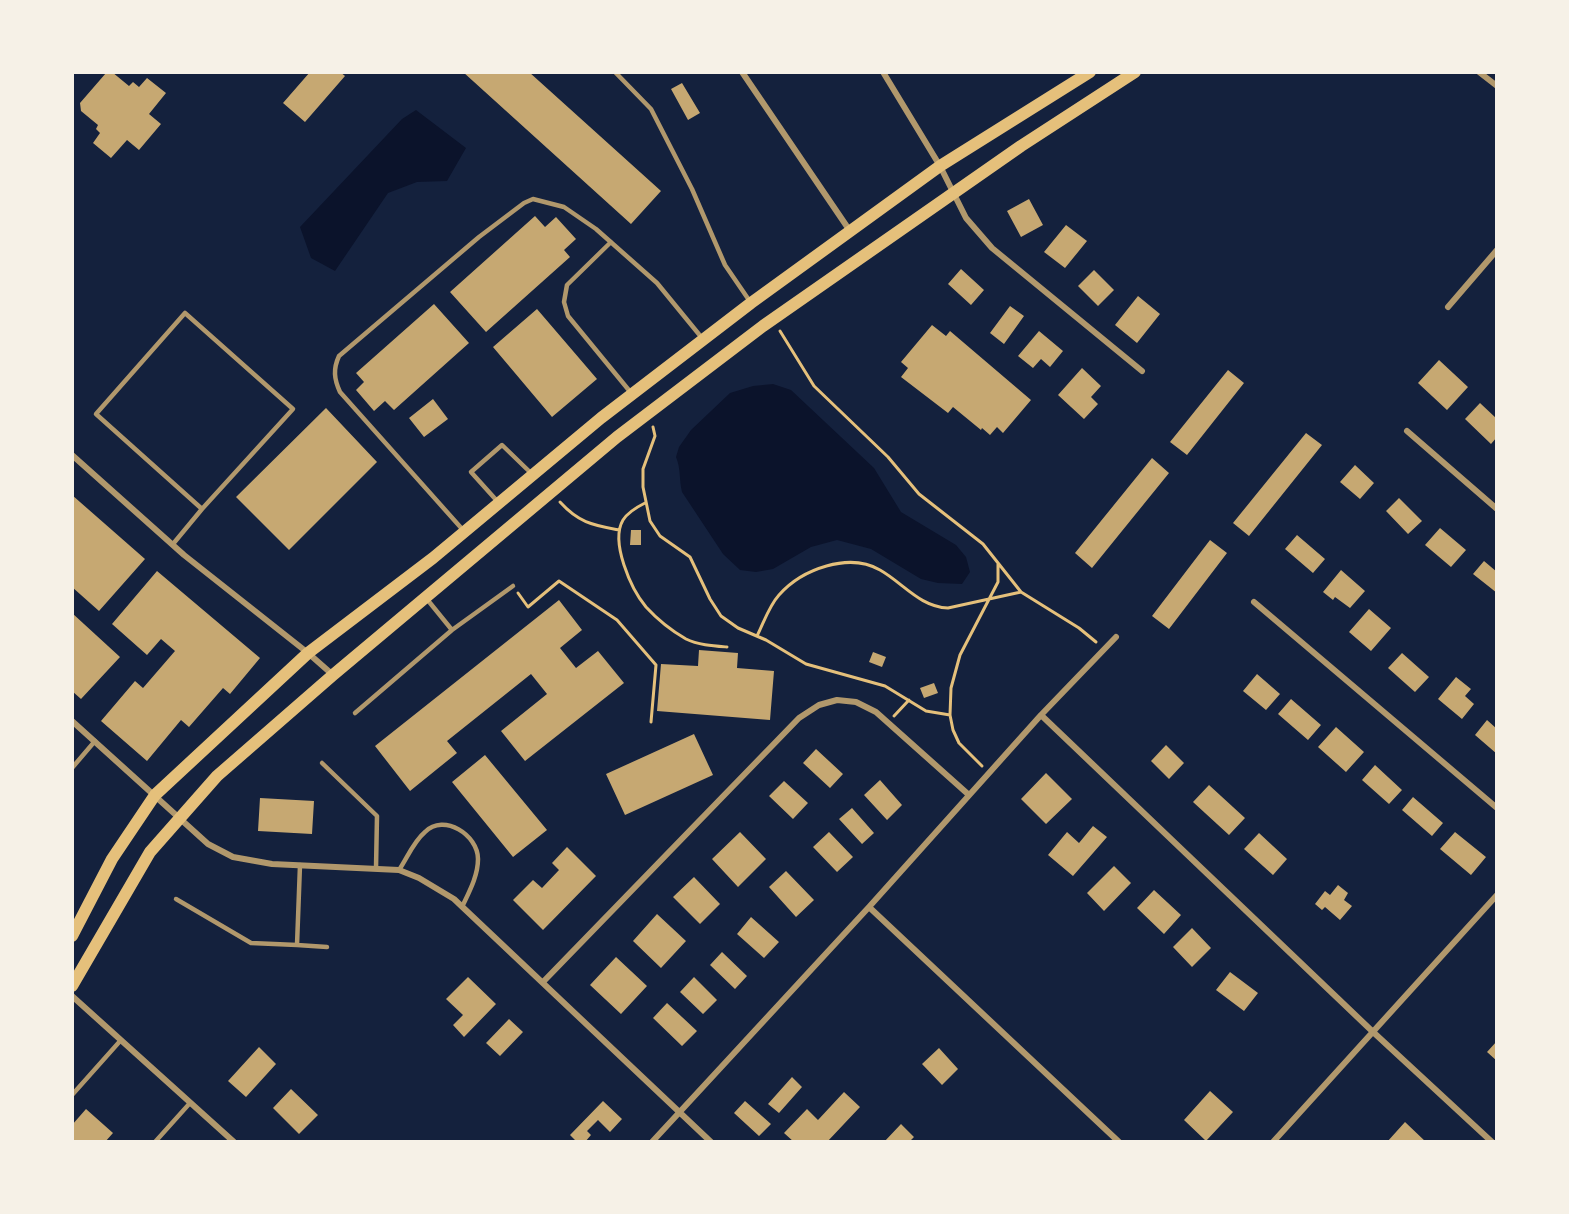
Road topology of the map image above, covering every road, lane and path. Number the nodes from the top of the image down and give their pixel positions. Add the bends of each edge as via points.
1 (615, 72) edge
2 (742, 72) edge
3 (884, 72) edge
4 (1090, 72) edge
5 (1135, 72) edge
6 (1479, 72) edge
7 (1497, 86) edge
8 (940, 166) junction
9 (953, 194) junction
10 (850, 231) junction
11 (611, 242) junction
12 (1497, 250) edge
13 (751, 303) junction
14 (1448, 307) dead end
15 (773, 319) junction
16 (703, 340) junction
17 (1142, 371) dead end
18 (632, 394) junction
19 (647, 415) junction
20 (1407, 431) dead end
21 (72, 455) edge
22 (532, 475) junction
23 (552, 493) junction
24 (499, 503) junction
25 (645, 503) junction
26 (202, 508) junction
27 (1497, 509) edge
28 (619, 530) junction
29 (465, 532) junction
30 (173, 544) junction
31 (998, 562) junction
32 (513, 586) joint
33 (1021, 592) junction
34 (426, 598) junction
35 (991, 599) junction
36 (1254, 602) dead end
37 (452, 630) junction
38 (757, 636) junction
39 (1116, 637) dead end
40 (727, 647) dead end
41 (1105, 650) junction
42 (308, 652) junction
43 (333, 675) junction
44 (909, 700) junction
45 (355, 713) dead end
46 (950, 715) junction
47 (1041, 715) junction
48 (72, 721) edge
49 (651, 722) dead end
50 (887, 722) junction
51 (95, 741) junction
52 (322, 763) dead end
53 (72, 768) edge
54 (989, 772) junction
55 (155, 795) junction
56 (969, 795) junction
57 (1497, 808) edge
58 (179, 819) junction
59 (300, 866) junction
60 (376, 868) junction
61 (399, 870) junction
62 (1497, 895) edge
63 (176, 898) dead end
64 (462, 907) junction
65 (869, 907) junction
66 (72, 936) edge
67 (297, 945) junction
68 (327, 947) dead end
69 (543, 982) junction
70 (72, 986) edge
71 (72, 996) edge
72 (1372, 1031) junction
73 (121, 1040) junction
74 (72, 1095) edge
75 (190, 1103) junction
76 (679, 1112) junction
77 (155, 1142) edge
78 (234, 1142) edge
79 (652, 1142) edge
80 (711, 1142) edge
81 (1119, 1142) edge
82 (1273, 1142) edge
83 (1492, 1142) edge

1 - 13 lane via 651,109 725,265
2 - 10 street
3 - 8 street
4 - 8 main road
5 - 9 main road
6 - 7 street
8 - 9 street
8 - 10 main road
9 - 15 main road
9 - 17 street via 966,218 992,248
10 - 13 main road
11 - 16 lane via 657,284
11 - 18 lane via 567,285 564,302 568,316
11 - 29 lane via 564,207 533,199 479,237 339,356 335,380 340,392
12 - 14 street
13 - 16 main road
15 - 19 main road
15 - 31 path via 814,386 888,457 919,494 983,543
16 - 18 main road
18 - 22 main road
19 - 23 main road
19 - 25 path via 655,436 643,468
20 - 27 street
21 - 30 street
22 - 24 main road
22 - 24 lane via 502,445 471,472
23 - 28 path via 574,516
23 - 34 main road
24 - 29 main road
25 - 28 path via 624,519
25 - 38 path via 660,536 690,557 722,616
26 - 26 lane via 293,409 185,313 96,414
26 - 30 lane
28 - 40 path via 627,574 645,606 688,640
29 - 42 main road
30 - 42 street
31 - 33 path
31 - 35 path via 998,582
32 - 37 lane
32 - 49 path via 528,607 559,581 617,620 656,665
33 - 35 path
33 - 41 path via 1079,628
34 - 37 lane
34 - 43 main road
35 - 38 path via 937,608 925,604 879,569 861,562 846,562 800,578 780,594
35 - 46 path via 960,655 951,688
36 - 57 street
37 - 45 lane
38 - 44 path via 806,664 885,686
39 - 41 street
41 - 47 street
42 - 43 street
42 - 55 main road
43 - 58 main road via 217,776
44 - 46 path via 926,711
44 - 50 path
46 - 54 path via 959,743
47 - 54 street
47 - 72 street
48 - 51 street
50 - 56 street
50 - 69 street via 856,702 837,700 819,705 800,718
51 - 53 lane
51 - 55 street
52 - 60 lane via 377,816
54 - 56 street
55 - 58 street
55 - 66 main road via 112,859
56 - 65 street
58 - 59 street via 208,844 233,857
58 - 70 main road via 150,852
59 - 60 street
59 - 67 lane
60 - 61 street
61 - 64 street via 419,878
61 - 64 lane via 424,832 446,824 458,829 469,837 478,856 477,871
62 - 72 street
63 - 67 lane via 251,943
64 - 69 street
65 - 76 street
65 - 81 street
67 - 68 lane
69 - 76 street
71 - 73 street
72 - 82 street
72 - 83 street
73 - 74 lane
73 - 75 street
75 - 77 lane
75 - 78 street
76 - 79 street
76 - 80 street

